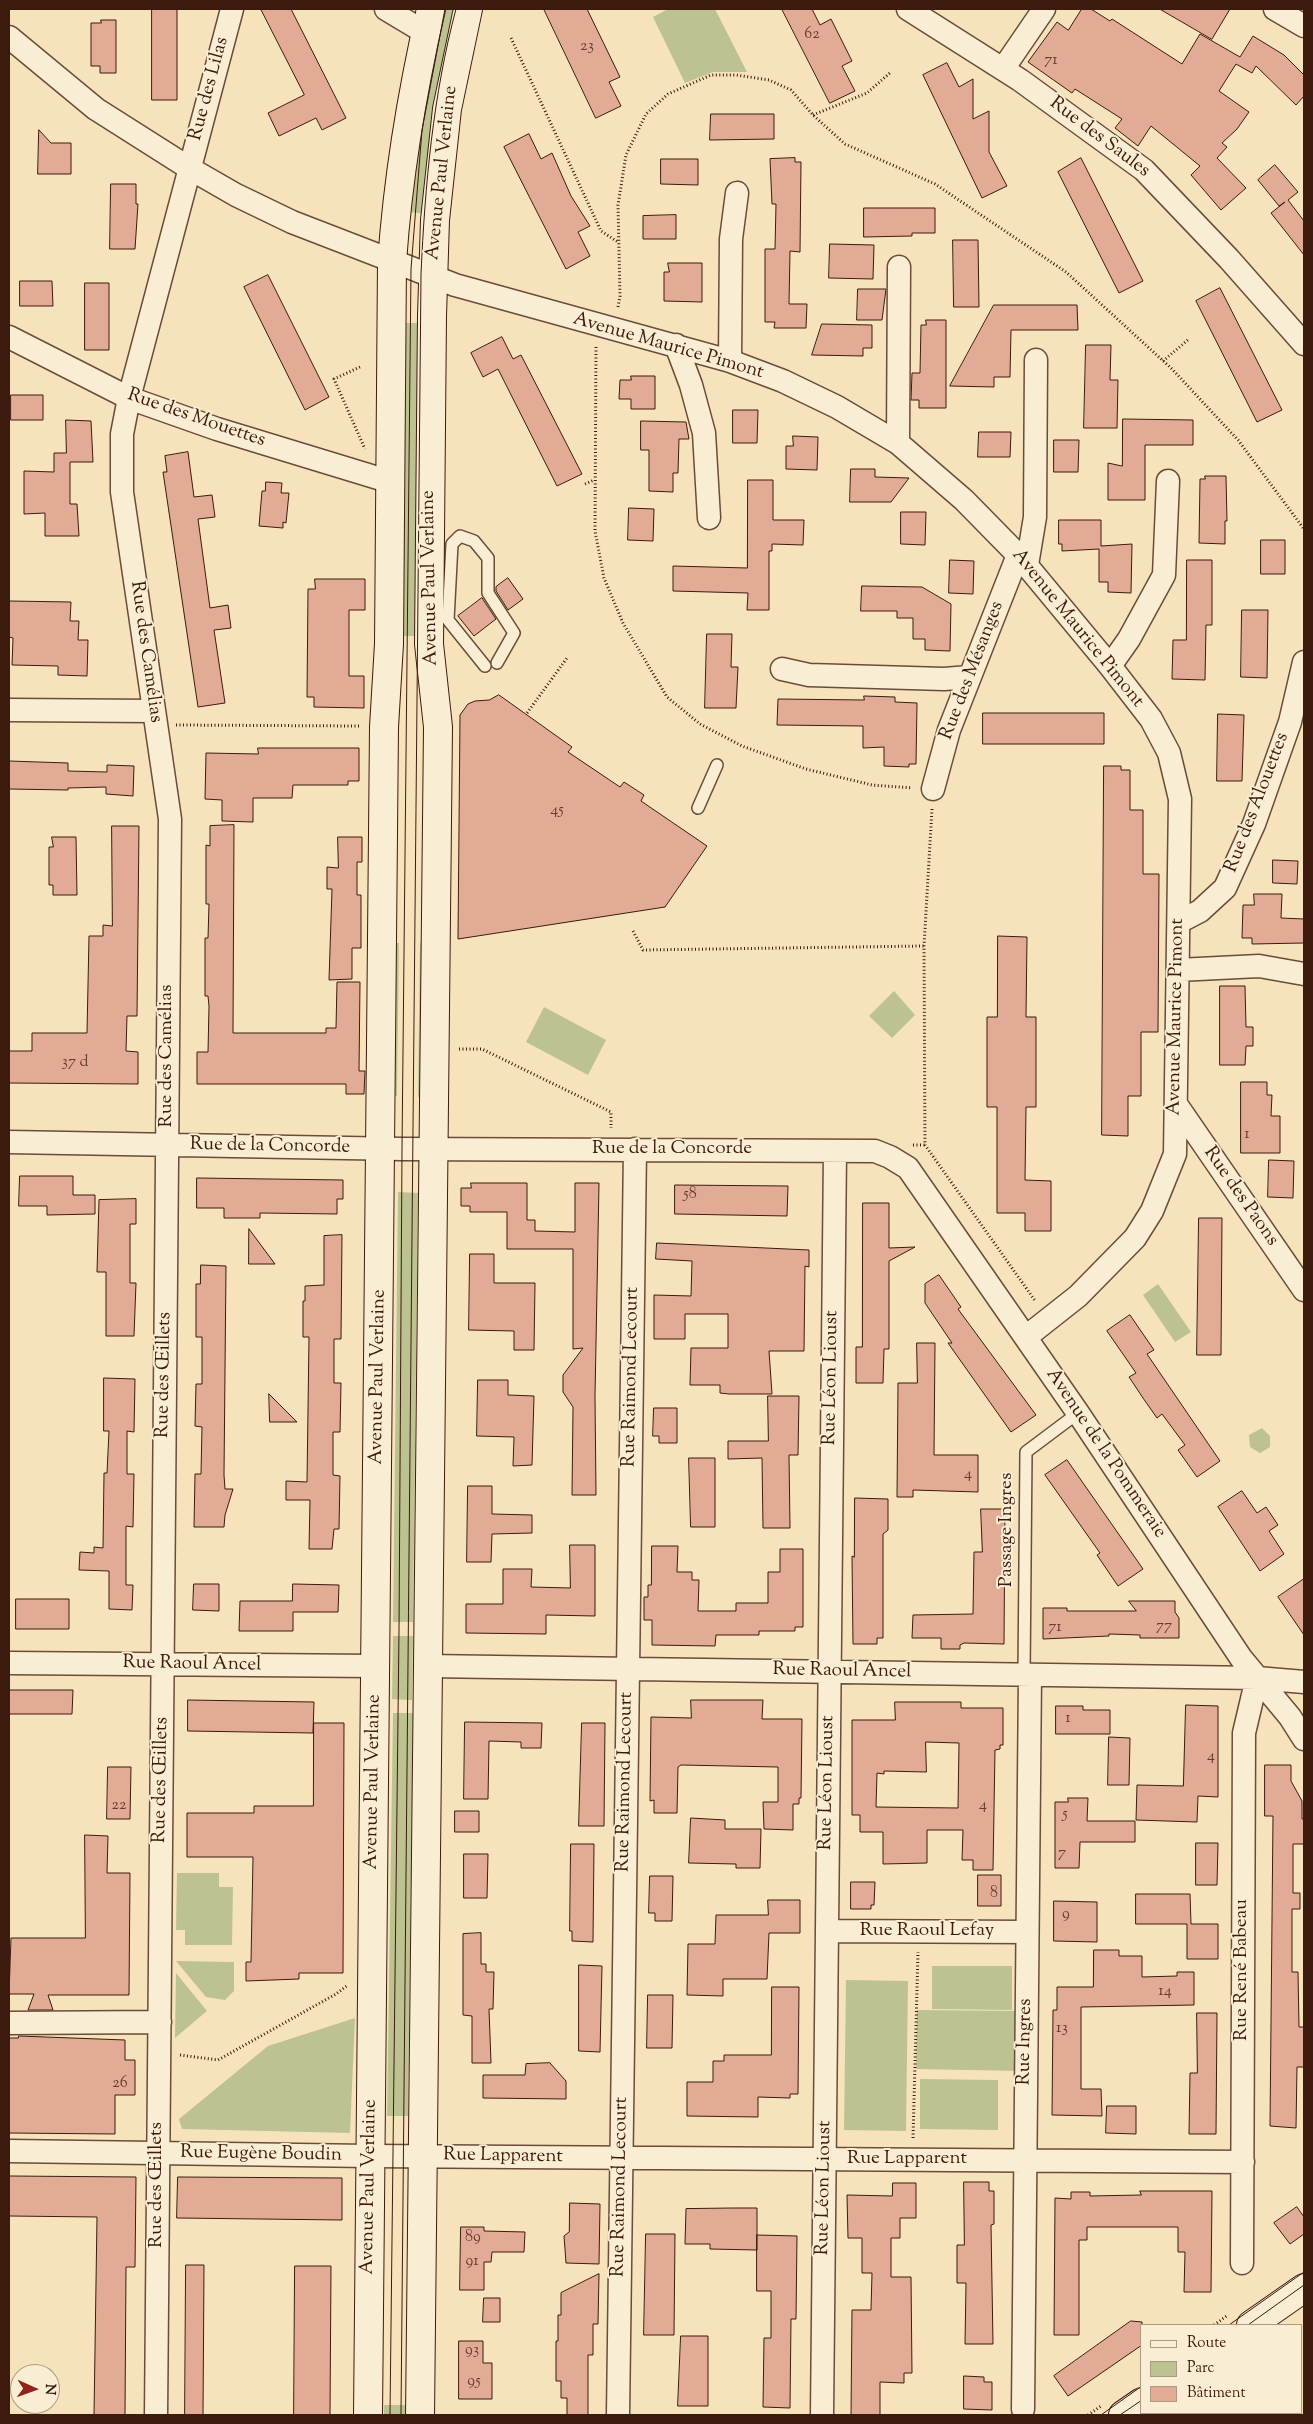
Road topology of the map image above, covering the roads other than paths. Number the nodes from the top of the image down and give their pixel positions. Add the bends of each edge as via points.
1 (232, 9) edge
2 (386, 9) edge
3 (468, 9) edge
4 (908, 9) edge
5 (1044, 9) edge
6 (1275, 9) edge
7 (429, 21) edge
8 (1304, 26) edge
9 (9, 37) edge
10 (1003, 70) junction
11 (190, 168) junction
12 (737, 193) dead end
13 (392, 262) junction
14 (899, 267) dead end
15 (433, 278) junction
16 (9, 337) edge
17 (1304, 344) edge
18 (676, 345) junction
19 (1036, 360) dead end
20 (730, 361) junction
21 (129, 398) junction
22 (898, 443) junction
23 (379, 478) junction
24 (1168, 480) dead end
25 (709, 518) dead end
26 (1022, 560) junction
27 (497, 662) dead end
28 (1304, 662) edge
29 (485, 666) dead end
30 (1110, 666) junction
31 (782, 670) dead end
32 (969, 676) junction
33 (9, 710) edge
34 (155, 718) junction
35 (1297, 724) edge
36 (717, 765) dead end
37 (933, 789) road end
38 (698, 808) dead end
39 (1179, 922) junction
40 (1178, 970) junction
41 (1304, 974) edge
42 (1176, 1104) junction
43 (9, 1142) edge
44 (168, 1145) junction
45 (381, 1149) junction
46 (432, 1149) junction
47 (635, 1149) junction
48 (835, 1151) junction
49 (908, 1168) joint
50 (1304, 1290) edge
51 (1026, 1337) junction
52 (1078, 1413) junction
53 (9, 1663) edge
54 (163, 1664) junction
55 (375, 1666) junction
56 (427, 1666) junction
57 (628, 1669) junction
58 (830, 1672) junction
59 (1027, 1675) junction
60 (1257, 1678) junction
61 (1304, 1682) edge
62 (1304, 1738) edge
63 (827, 1932) junction
64 (1027, 1932) junction
65 (160, 2022) junction
66 (9, 2023) edge
67 (9, 2151) edge
68 (158, 2154) junction
69 (370, 2156) junction
70 (422, 2156) junction
71 (621, 2157) junction
72 (825, 2160) junction
73 (1025, 2160) junction
74 (1243, 2162) junction
75 (1242, 2263) dead end
76 (1304, 2288) edge
77 (1258, 2323) edge
78 (1140, 2403) edge
79 (1023, 2409) dead end
80 (156, 2415) edge
81 (368, 2415) edge
82 (420, 2415) edge
83 (618, 2415) edge
84 (822, 2415) edge
85 (1123, 2415) edge

1 - 11 street, Rue des Lilas
2 - 7 street
3 - 15 street, Avenue Paul Verlaine via 446,109
4 - 10 street, Rue des Saules
5 - 10 street
6 - 8 street
7 - 13 street, Avenue Paul Verlaine via 398,198
9 - 11 street, Avenue Maurice Pimont via 96,108
10 - 17 street, Rue des Saules via 1144,170
11 - 13 street, Avenue Maurice Pimont via 292,222
11 - 21 street, Rue des Camélias
12 - 20 street via 731,239
13 - 15 street, Avenue Maurice Pimont
13 - 23 street, Avenue Paul Verlaine
14 - 22 street
15 - 18 street, Avenue Maurice Pimont
15 - 46 street, Avenue Paul Verlaine via 428,644 438,727
16 - 21 street, Rue des Mouettes
18 - 20 street, Avenue Maurice Pimont
18 - 25 street via 704,433
19 - 26 street, Rue des Mésanges via 1035,517
20 - 22 street, Avenue Maurice Pimont via 822,400
21 - 23 street, Rue des Mouettes via 217,430
21 - 34 street, Rue des Camélias via 122,434 122,492
22 - 26 street, Avenue Maurice Pimont via 964,500
23 - 45 street, Avenue Paul Verlaine via 389,644 384,726
24 - 30 street via 1164,575 1129,639
26 - 30 street, Avenue Maurice Pimont
26 - 32 street, Rue des Mésanges
27 - 29 lane via 514,633 488,593 488,558 474,541 460,536 452,544 448,620
28 - 35 street, Rue des Alouettes
30 - 39 street, Avenue Maurice Pimont via 1151,719 1169,753 1180,799
31 - 32 street via 809,675 944,679
32 - 37 street, Rue des Mésanges via 949,730
33 - 34 street
34 - 44 street, Rue des Camélias via 170,818
35 - 39 street, Rue des Alouettes via 1226,888 1200,911
36 - 38 lane
39 - 40 street, Avenue Maurice Pimont
40 - 41 street via 1259,966
40 - 42 street, Avenue Maurice Pimont
42 - 50 street, Rue des Paons
42 - 51 street, Avenue Maurice Pimont via 1174,1154 1152,1211 1135,1238 1078,1296
43 - 44 street, Rue de la Concorde
44 - 45 street, Rue de la Concorde
44 - 54 street, Rue des Œillets
45 - 46 street
45 - 55 street, Avenue Paul Verlaine
46 - 47 street, Rue de la Concorde
46 - 56 street, Avenue Paul Verlaine
47 - 48 street, Rue de la Concorde
47 - 57 street, Rue Raimond Lecourt
48 - 49 street, Rue de la Concorde via 875,1151
48 - 58 street, Rue Léon Lioust
49 - 51 street, Avenue de la Pommeraie
51 - 52 street, Avenue de la Pommeraie
52 - 59 lane, Passage Ingres via 1026,1452
52 - 60 street, Avenue de la Pommeraie
53 - 54 street, Rue Raoul Ancel
54 - 55 street, Rue Raoul Ancel
54 - 65 street, Rue des Œillets
55 - 69 street, Avenue Paul Verlaine
56 - 57 street, Rue Raoul Ancel
56 - 70 street, Avenue Paul Verlaine
57 - 58 street, Rue Raoul Ancel
57 - 71 street, Rue Raimond Lecourt
58 - 59 street, Rue Raoul Ancel
58 - 63 street, Rue Léon Lioust
59 - 60 street, Rue Raoul Ancel
59 - 64 street, Rue Ingres
60 - 61 street
60 - 62 street, Avenue de la Pommeraie
60 - 74 street, Rue René Babeau via 1244,1733
63 - 64 street, Rue Raoul Lefay
63 - 72 street, Rue Léon Lioust
64 - 73 street, Rue Ingres
65 - 66 street
65 - 68 street, Rue des Œillets
67 - 68 street, Rue Eugène Boudin
68 - 69 street, Rue Eugène Boudin
68 - 80 street, Rue des Œillets
69 - 70 street, Rue Eugène Boudin
69 - 81 street, Avenue Paul Verlaine
70 - 71 street, Rue Lapparent
70 - 82 street, Avenue Paul Verlaine
71 - 72 street, Rue Lapparent
71 - 83 street, Rue Raimond Lecourt
72 - 73 street, Rue Lapparent
72 - 84 street, Rue Léon Lioust
73 - 74 street, Rue Lapparent
73 - 79 street, Rue Ingres
74 - 75 street, Rue René Babeau
76 - 77 street
78 - 85 street

